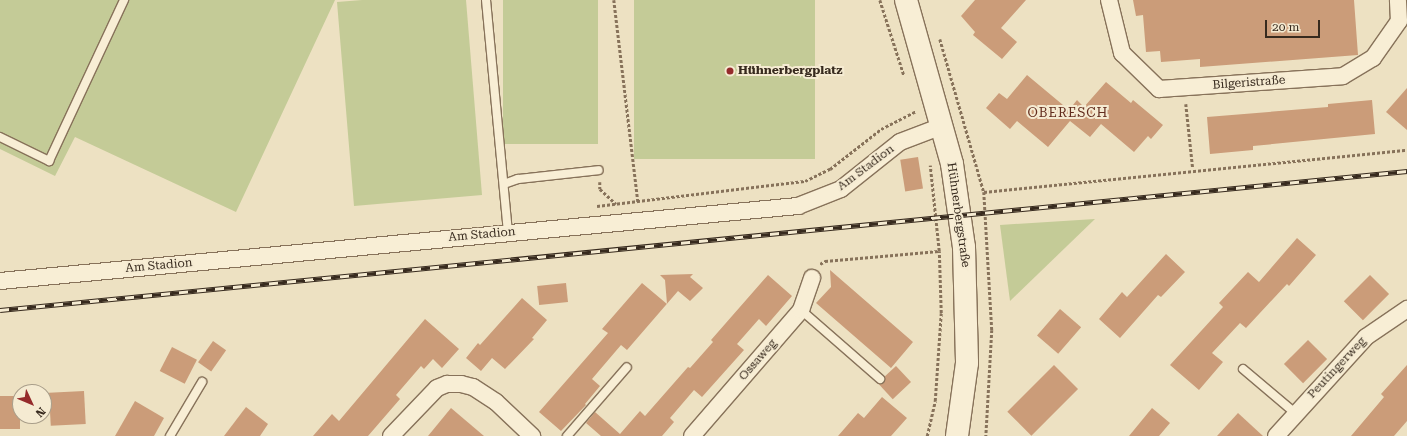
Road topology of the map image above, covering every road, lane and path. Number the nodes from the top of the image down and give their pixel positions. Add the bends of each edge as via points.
1 (124, 0) edge
2 (486, 0) edge
3 (614, 0) edge
4 (880, 0) edge
5 (906, 0) edge
6 (1109, 0) edge
7 (1398, 0) edge
8 (939, 37) dead end
9 (906, 82) dead end
10 (1184, 88) junction
11 (914, 104) dead end
12 (916, 111) junction
13 (932, 129) junction
14 (0, 137) edge
15 (1407, 150) edge
16 (930, 164) dead end
17 (1193, 169) junction
18 (600, 170) joint
19 (504, 184) junction
20 (984, 192) junction
21 (638, 202) junction
22 (616, 204) junction
23 (592, 206) dead end
24 (508, 233) junction
25 (939, 251) junction
26 (812, 278) joint
27 (0, 281) edge
28 (801, 310) junction
29 (1407, 310) edge
30 (627, 367) dead end
31 (1243, 369) dead end
32 (880, 379) dead end
33 (202, 382) dead end
34 (1295, 413) junction
35 (170, 436) edge
36 (392, 436) edge
37 (532, 436) edge
38 (567, 436) edge
39 (692, 436) edge
40 (927, 436) edge
41 (957, 436) edge
42 (986, 436) edge
43 (1276, 436) edge

1 - 14 lane via 49,161
2 - 19 lane
3 - 21 path
4 - 9 path
5 - 13 street, Hühnerbergstraße
6 - 10 street, Bilgeristraße via 1122,53 1159,89
7 - 10 street, Bilgeristraße via 1399,22 1373,58 1343,76
8 - 20 path
10 - 17 path
11 - 12 path
12 - 13 path
12 - 21 path via 881,129 830,169 805,181
13 - 24 street, Am Stadion via 887,151 841,189 798,206
13 - 41 street, Hühnerbergstraße via 956,188 964,247 968,315 967,363
15 - 17 path
16 - 25 path
17 - 20 path
18 - 19 lane via 518,179
18 - 22 path via 600,189
19 - 24 lane
20 - 42 path via 992,330
21 - 22 path
22 - 23 path
24 - 27 street, Am Stadion
25 - 26 path via 825,261 817,266
25 - 40 path via 939,359 935,401
26 - 28 street, Ossaweg
28 - 32 lane
28 - 39 street, Ossaweg
29 - 34 street, Peutingerweg via 1366,337
30 - 38 lane
31 - 34 lane
33 - 35 lane
34 - 43 street, Peutingerweg
36 - 37 street via 437,388 447,384 472,387 496,402

